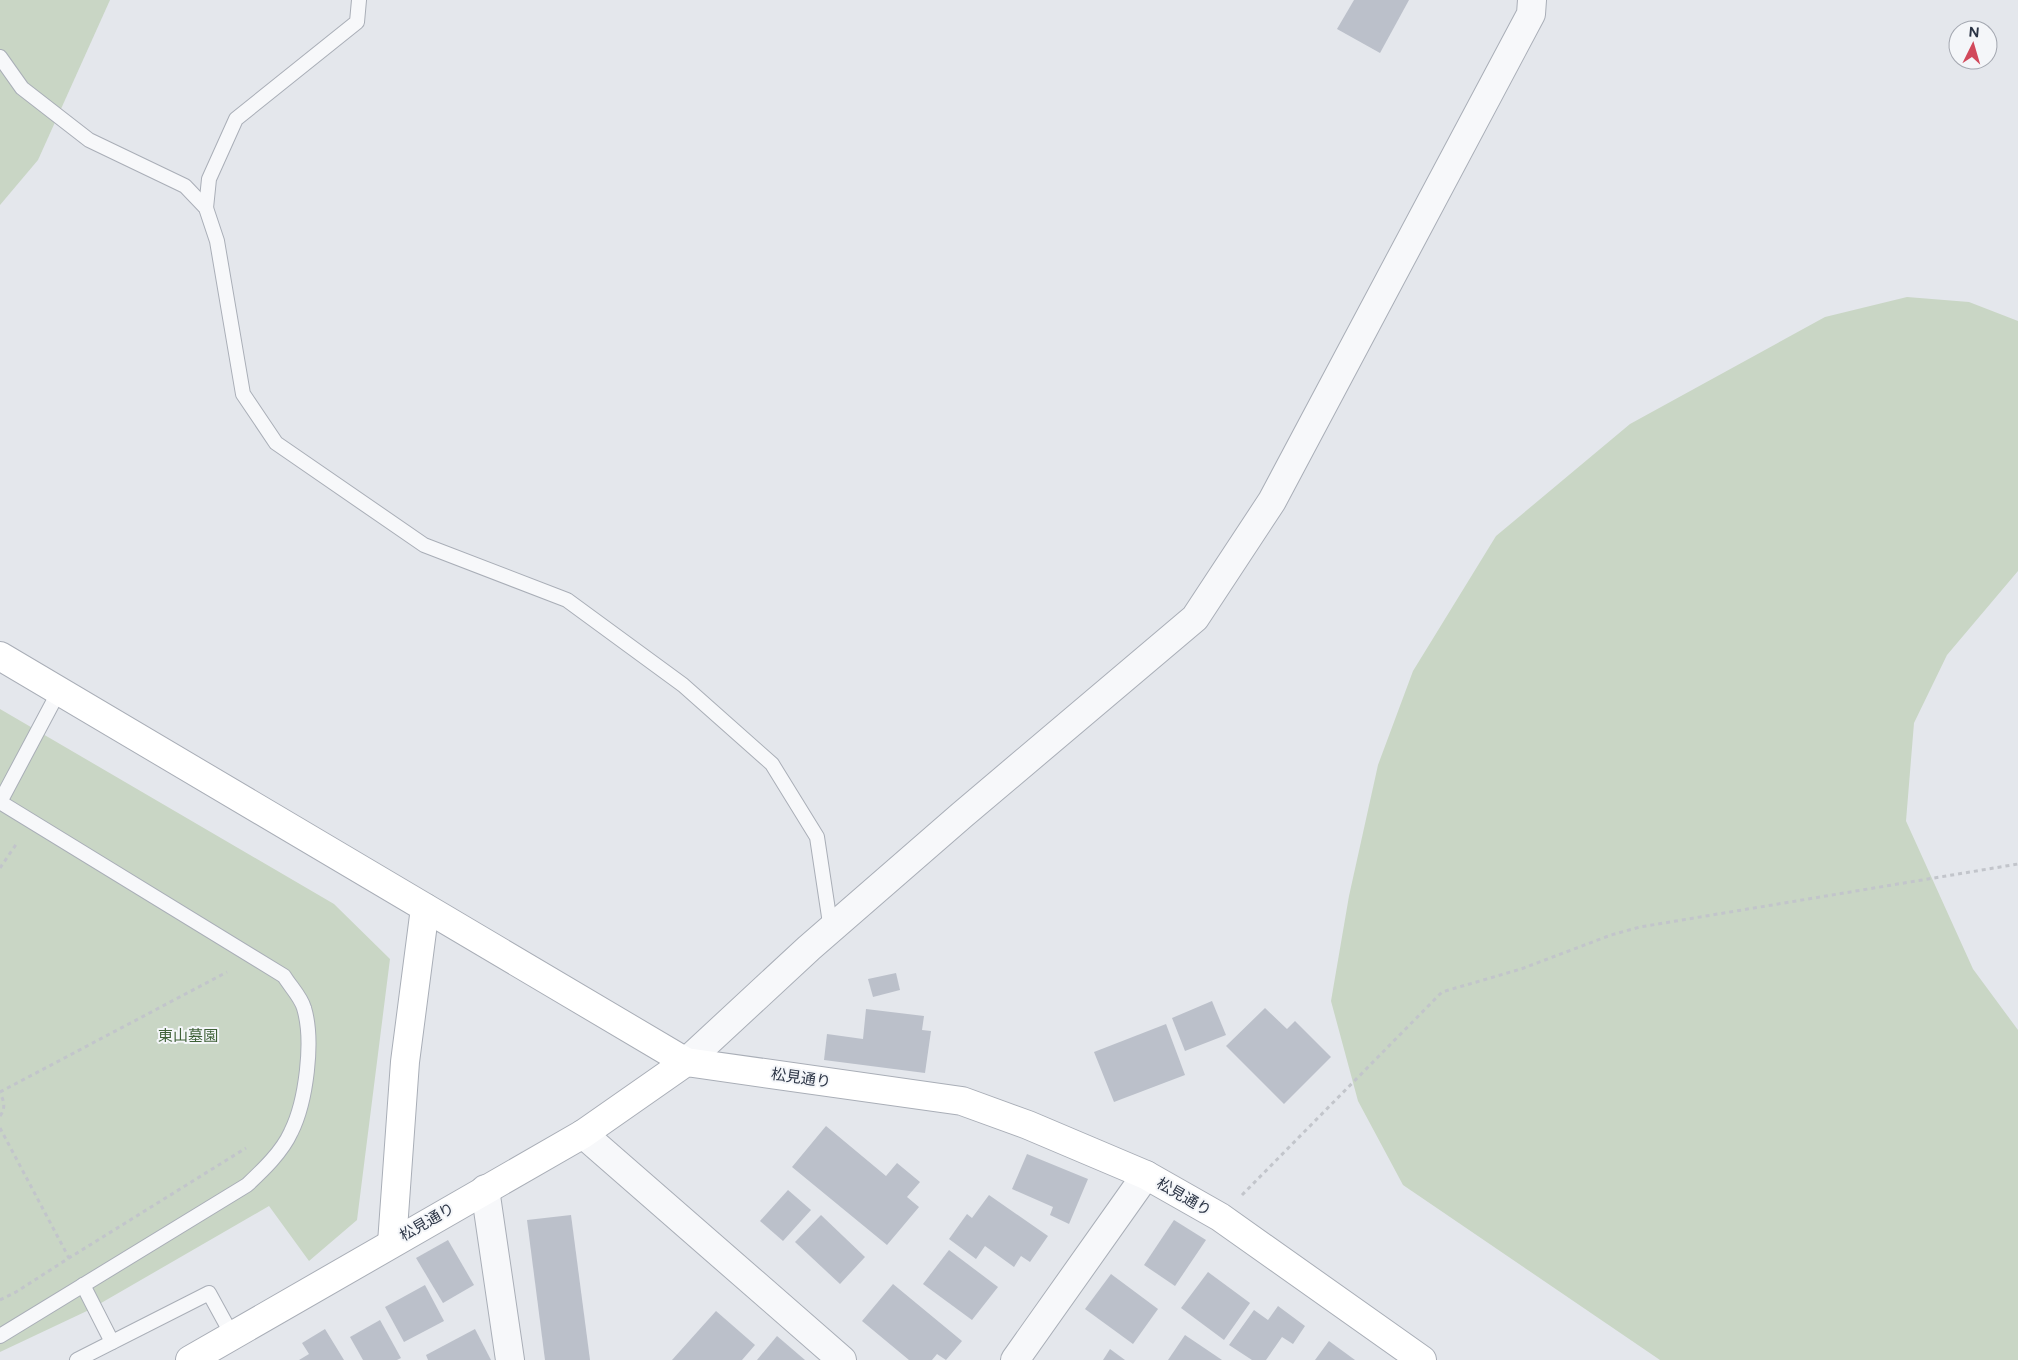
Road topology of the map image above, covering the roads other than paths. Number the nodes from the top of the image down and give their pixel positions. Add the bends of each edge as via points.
1 (359, 0) edge
2 (1532, 0) edge
3 (0, 57) edge
4 (206, 208) junction
5 (0, 656) edge
6 (59, 691) junction
7 (0, 802) edge
8 (425, 908) junction
9 (831, 930) junction
10 (686, 1062) junction
11 (583, 1134) junction
12 (1146, 1175) junction
13 (485, 1190) junction
14 (392, 1243) junction
15 (83, 1285) junction
16 (232, 1335) junction
17 (0, 1336) edge
18 (112, 1342) junction
19 (1026, 1356) edge
20 (77, 1360) edge
21 (190, 1360) edge
22 (510, 1360) edge
23 (842, 1360) edge
24 (1422, 1360) edge

1 - 4 lane via 357,22 236,119 209,179
2 - 9 street via 1531,14 1272,501 1195,618 962,814
3 - 4 lane via 22,88 89,140 185,186
4 - 9 lane via 217,241 243,394 276,443 424,545 567,600 683,685 772,764 816,837
5 - 6 street
6 - 7 lane
6 - 8 street
7 - 15 lane via 284,976 304,1008 308,1040 306,1088 291,1133 268,1164 248,1185
8 - 10 street
8 - 14 street via 405,1062
9 - 10 street
10 - 11 street, 松見通り
10 - 12 street, 松見通り via 962,1101
11 - 13 street, 松見通り
11 - 23 street
12 - 19 street
12 - 24 street, 松見通り via 1220,1217
13 - 14 street, 松見通り
13 - 22 street
14 - 16 street, 松見通り
15 - 17 lane
15 - 18 lane
16 - 18 lane via 209,1293
16 - 21 street, 松見通り
18 - 20 lane

